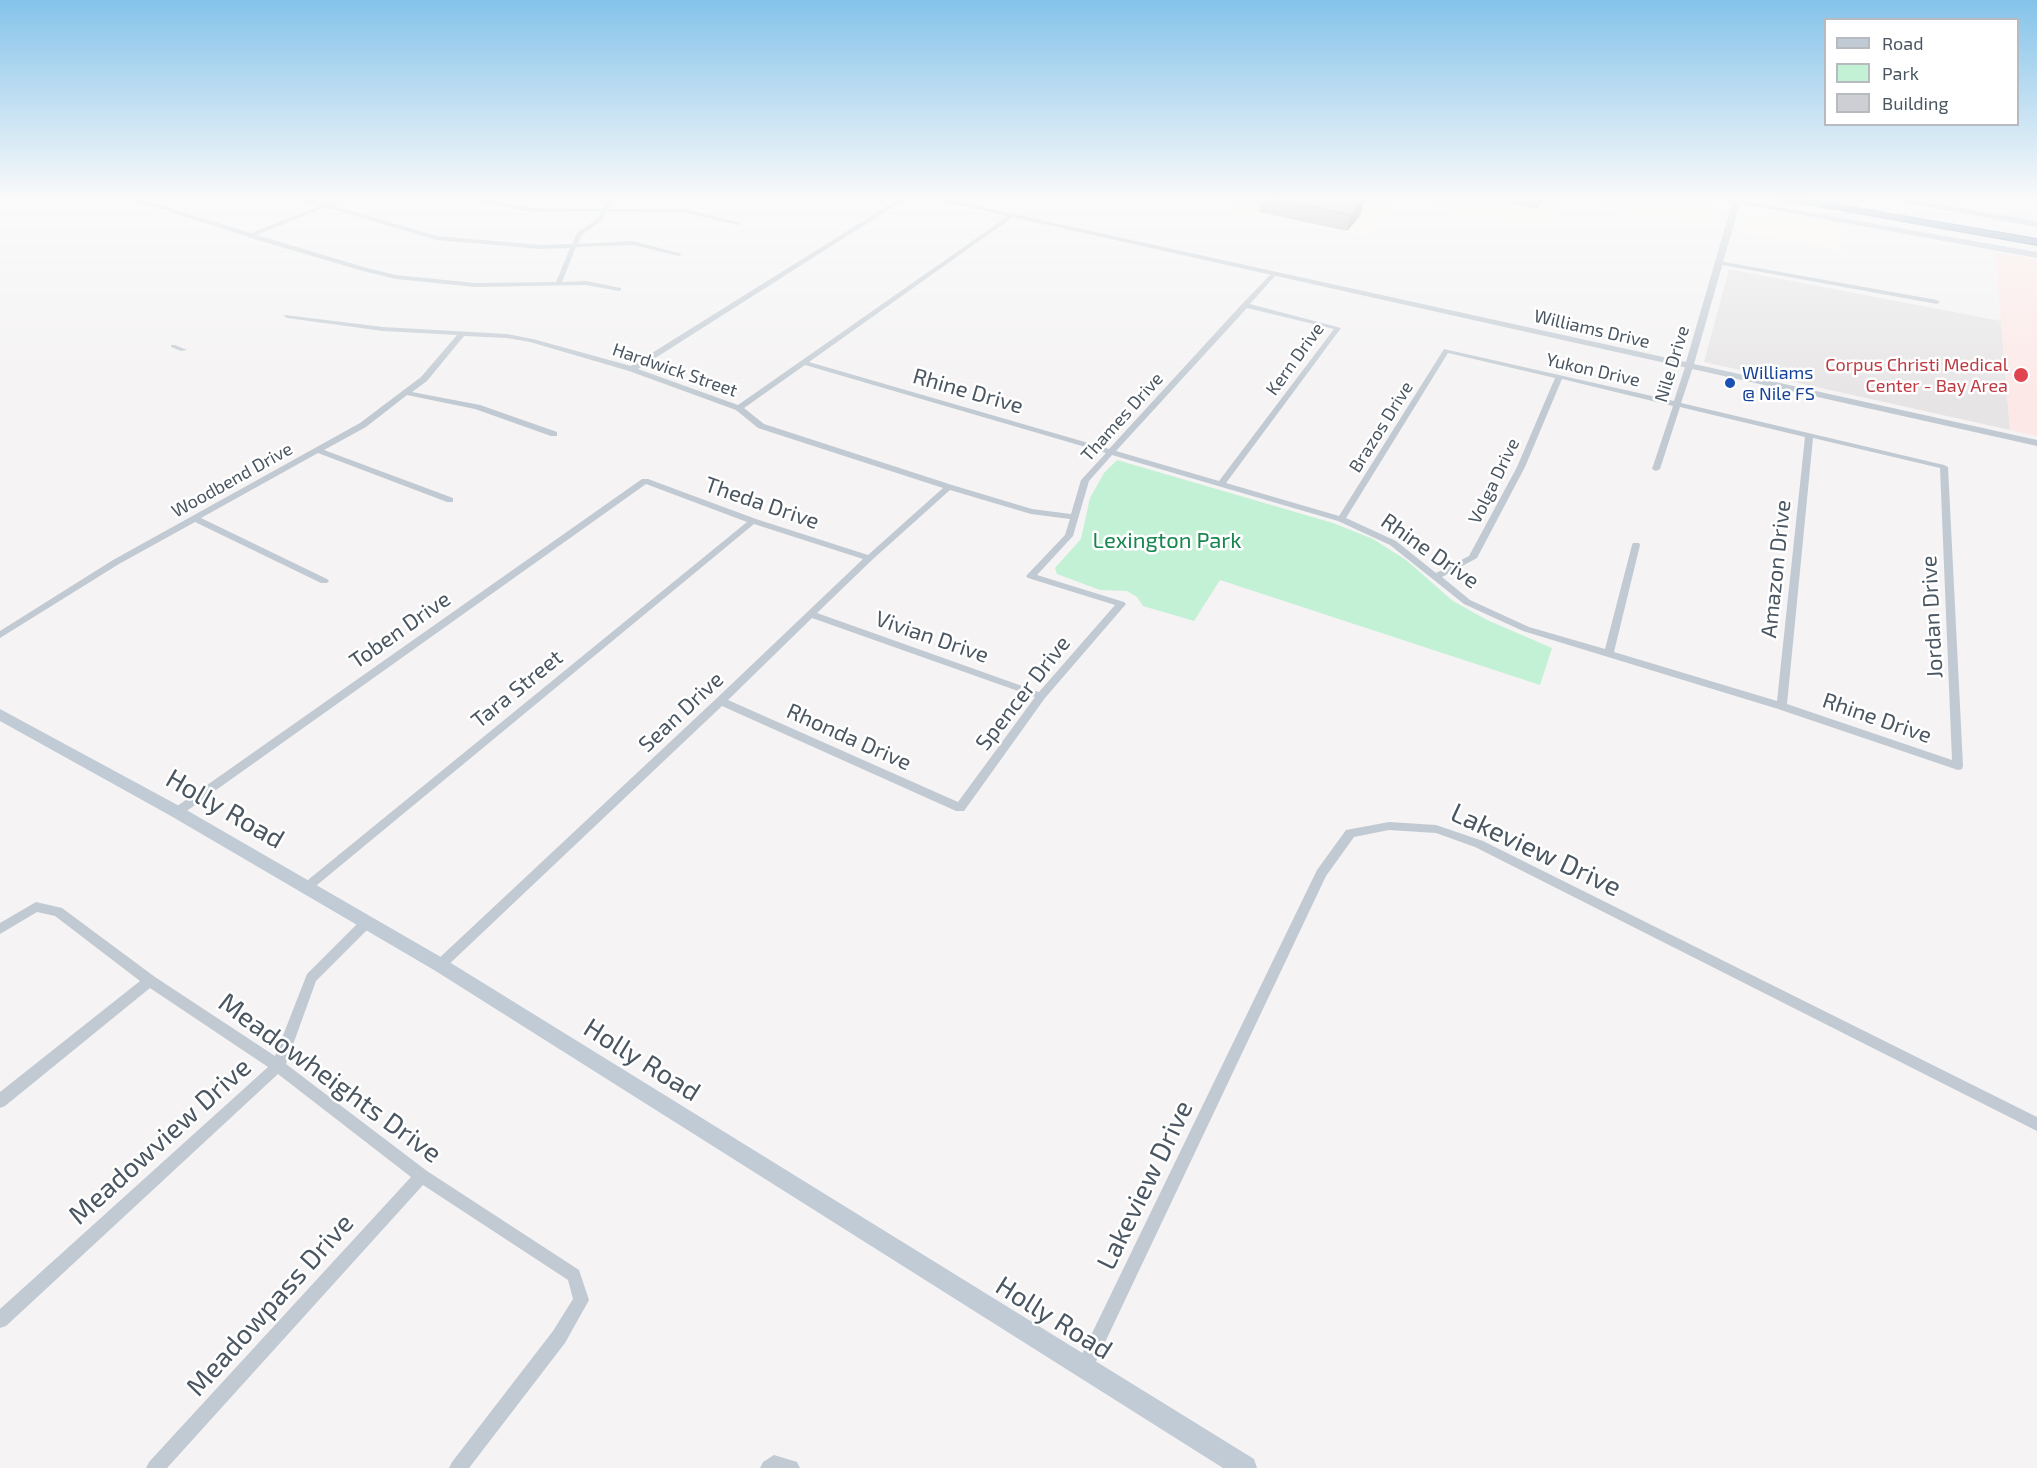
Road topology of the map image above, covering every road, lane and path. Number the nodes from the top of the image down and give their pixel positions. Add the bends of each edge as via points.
1 (353, 267) edge
2 (565, 267) edge
3 (795, 267) edge
4 (941, 267) edge
5 (1235, 267) edge
6 (1718, 267) edge
7 (1739, 267) edge
8 (1273, 275) junction
9 (558, 284) junction
10 (619, 289) dead end
11 (1937, 302) dead end
12 (1244, 305) junction
13 (287, 316) dead end
14 (463, 333) junction
15 (173, 346) dead end
16 (183, 350) dead end
17 (1446, 350) joint
18 (806, 363) junction
19 (1689, 367) junction
20 (632, 369) junction
21 (1559, 378) junction
22 (408, 393) junction
23 (1678, 405) junction
24 (739, 408) junction
25 (554, 435) dead end
26 (1809, 435) junction
27 (2037, 444) edge
28 (319, 451) junction
29 (1108, 453) junction
30 (1944, 467) joint
31 (1656, 469) dead end
32 (645, 481) joint
33 (1220, 484) junction
34 (949, 487) junction
35 (450, 500) dead end
36 (1073, 516) junction
37 (196, 519) junction
38 (1341, 519) junction
39 (753, 521) junction
40 (1636, 545) dead end
41 (869, 558) junction
42 (1435, 576) junction
43 (324, 581) dead end
44 (1121, 604) joint
45 (810, 614) junction
46 (0, 635) edge
47 (1608, 655) junction
48 (1041, 696) junction
49 (721, 702) junction
50 (1782, 706) junction
51 (0, 714) edge
52 (1958, 766) joint
53 (960, 808) joint
54 (177, 812) junction
55 (307, 887) junction
56 (367, 922) junction
57 (0, 929) edge
58 (440, 965) junction
59 (150, 981) junction
60 (278, 1066) junction
61 (0, 1101) edge
62 (2037, 1124) edge
63 (422, 1176) junction
64 (0, 1320) edge
65 (1084, 1368) junction
66 (155, 1468) edge
67 (458, 1468) edge
68 (769, 1468) edge
69 (791, 1468) edge
70 (1245, 1468) edge

1 - 9 street via 396,277 474,285
2 - 9 street
3 - 20 street
4 - 18 street
5 - 8 street, Williams Drive
6 - 19 street, Nile Drive
7 - 11 street
8 - 12 street, Thames Drive
8 - 19 street, Williams Drive
9 - 10 street via 586,283
12 - 29 street, Thames Drive
12 - 33 street, Kern Drive via 1338,328
13 - 14 street, Hardwick Street via 383,329
14 - 20 street, Hardwick Street via 531,340
14 - 22 street, Woodbend Drive
15 - 16 street
17 - 21 street, Yukon Drive
17 - 38 street, Brazos Drive
18 - 24 street
18 - 29 street, Rhine Drive
19 - 23 street, Nile Drive
19 - 27 street, Williams Drive
20 - 24 street, Hardwick Street
21 - 23 street, Yukon Drive
21 - 42 street, Volga Drive via 1521,466 1473,558
22 - 25 street via 469,405
22 - 28 street, Woodbend Drive
23 - 26 street, Yukon Drive
23 - 31 street, Nile Drive
24 - 34 street, Hardwick Street via 761,426
26 - 30 street, Yukon Drive
26 - 50 street, Amazon Drive
28 - 35 street
28 - 37 street, Woodbend Drive
29 - 33 street, Rhine Drive
29 - 36 street, Thames Drive via 1085,480
30 - 52 street, Jordan Drive
32 - 39 street, Theda Drive
32 - 54 street, Toben Drive
33 - 38 street, Rhine Drive
34 - 36 street, Hardwick Street via 1031,510
34 - 41 street, Sean Drive
36 - 44 street, Thames Drive via 1068,536 1031,576
37 - 43 street
37 - 46 street, Woodbend Drive via 116,562
38 - 42 street, Rhine Drive via 1393,543
39 - 41 street, Theda Drive
39 - 55 street, Tara Street
40 - 47 street
41 - 45 street, Sean Drive
42 - 47 street, Rhine Drive via 1477,607 1526,629
44 - 48 street, Spencer Drive
45 - 48 street, Vivian Drive
45 - 49 street, Sean Drive
47 - 50 street, Rhine Drive
48 - 53 street, Spencer Drive
49 - 53 street, Rhonda Drive
49 - 58 street, Sean Drive
50 - 52 street, Rhine Drive
51 - 54 main road, Holly Road
54 - 55 main road, Holly Road
55 - 56 main road, Holly Road
56 - 58 main road, Holly Road
56 - 60 street, Meadowview Drive via 311,978
57 - 59 street, Meadowheights Drive via 36,907 58,912
58 - 65 main road, Holly Road
59 - 60 street, Meadowheights Drive
59 - 61 street
60 - 63 street, Meadowheights Drive
60 - 64 street, Meadowview Drive
62 - 65 street, Lakeview Drive via 1479,844 1436,829 1389,826 1350,833 1321,873
63 - 66 street, Meadowpass Drive
63 - 67 street, Meadowheights Drive via 574,1275 581,1300 560,1337
65 - 70 main road, Holly Road
68 - 69 street via 774,1464

